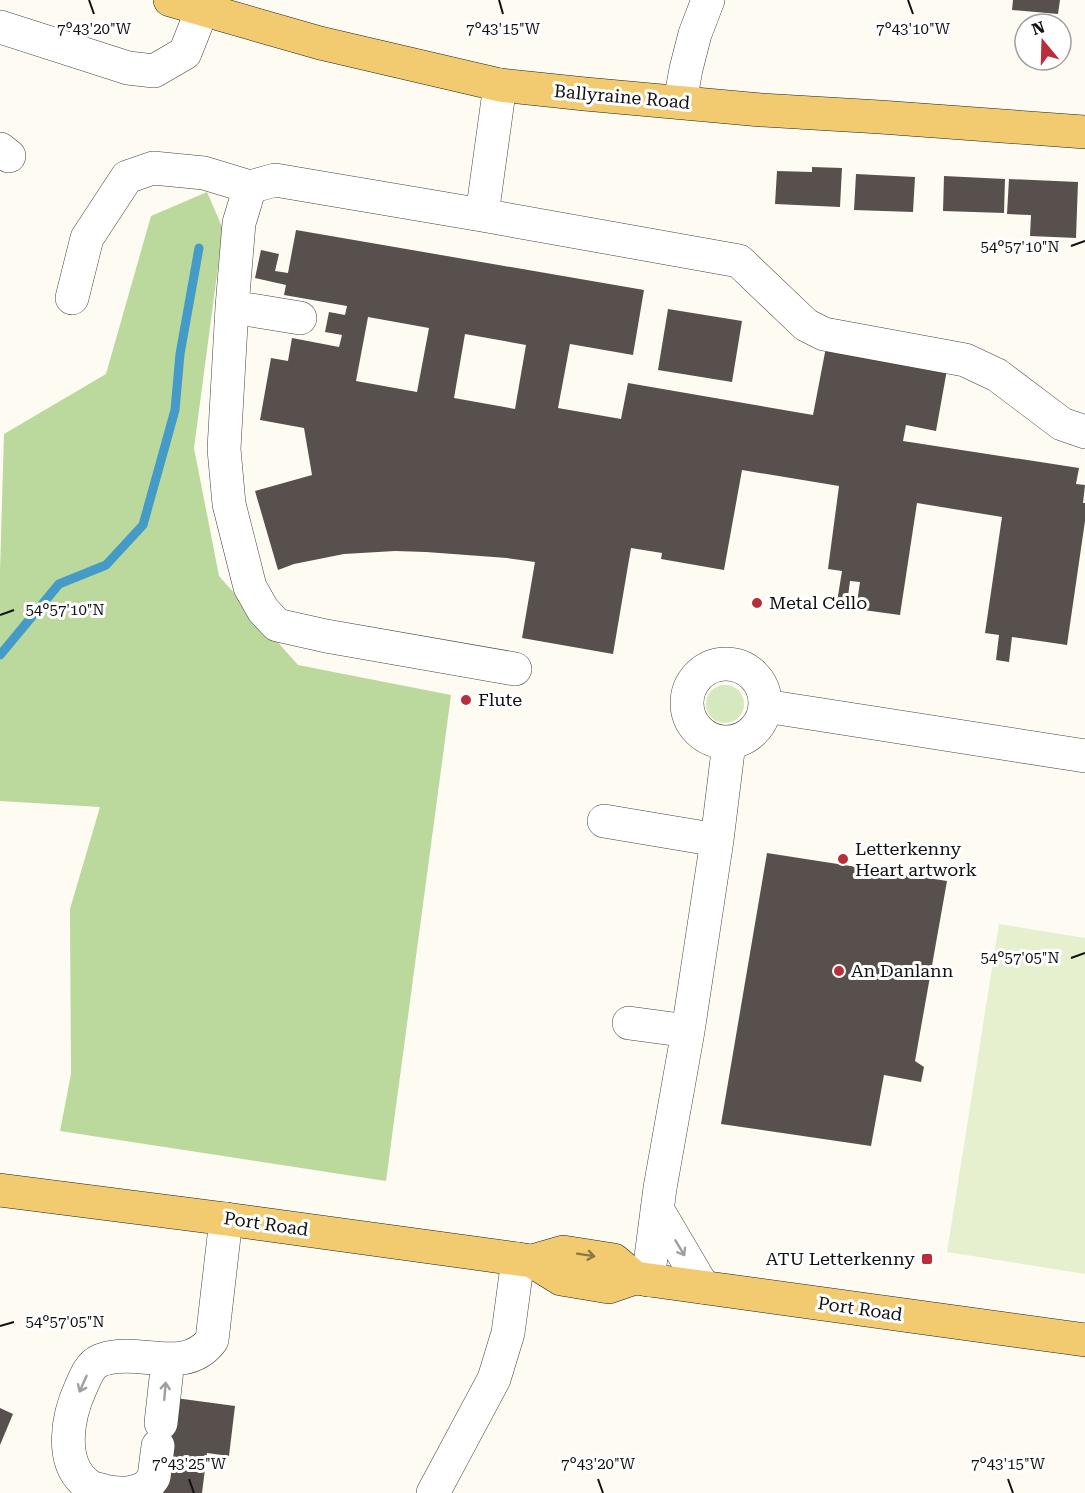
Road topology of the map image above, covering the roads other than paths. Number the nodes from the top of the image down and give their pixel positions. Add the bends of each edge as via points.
1 (170, 0) edge
2 (708, 0) edge
3 (202, 9) junction
4 (0, 27) edge
5 (500, 85) junction
6 (680, 102) junction
7 (1085, 132) edge
8 (250, 187) junction
9 (482, 215) junction
10 (72, 298) dead end
11 (232, 307) junction
12 (300, 318) dead end
13 (1085, 432) edge
14 (515, 669) dead end
15 (765, 706) junction
16 (729, 743) junction
17 (1085, 756) edge
18 (604, 821) dead end
19 (717, 840) junction
20 (629, 1023) dead end
21 (688, 1031) junction
22 (0, 1190) edge
23 (657, 1209) junction
24 (226, 1219) junction
25 (525, 1260) junction
26 (641, 1279) junction
27 (703, 1287) junction
28 (1085, 1340) edge
29 (168, 1360) junction
30 (433, 1493) edge

1 - 3 main road, Ballyraine Road
2 - 6 street via 695,34
3 - 4 street via 185,53 154,71 128,68
3 - 5 main road, Ballyraine Road via 320,43
5 - 6 main road, Ballyraine Road
5 - 9 street
6 - 7 main road, Ballyraine Road
8 - 9 street via 275,180
8 - 10 street via 204,173 153,168 127,177 87,238
8 - 11 street via 239,223
9 - 13 street via 739,261 806,325 824,334 965,360 997,375 1062,424
11 - 12 street
11 - 14 street via 224,448 229,504 250,586 263,610 277,625
15 - 16 street via 755,730
15 - 16 street via 761,686 746,669 719,664 699,674 688,693 689,719 709,740
15 - 17 street
16 - 19 street
18 - 19 street
19 - 21 street
20 - 21 street
21 - 23 street
22 - 24 main road, Port Road
23 - 26 street
23 -> 27 street
24 - 25 main road, Port Road
24 - 29 street via 212,1340 205,1350 192,1356
25 - 26 main road, Port Road via 563,1252 614,1260
25 - 30 street via 494,1379
26 - 27 main road, Port Road
27 - 28 main road, Port Road
29 -> 29 street via 116,1356 98,1361 87,1374 75,1400 69,1453 89,1487 128,1493 146,1488 154,1477

